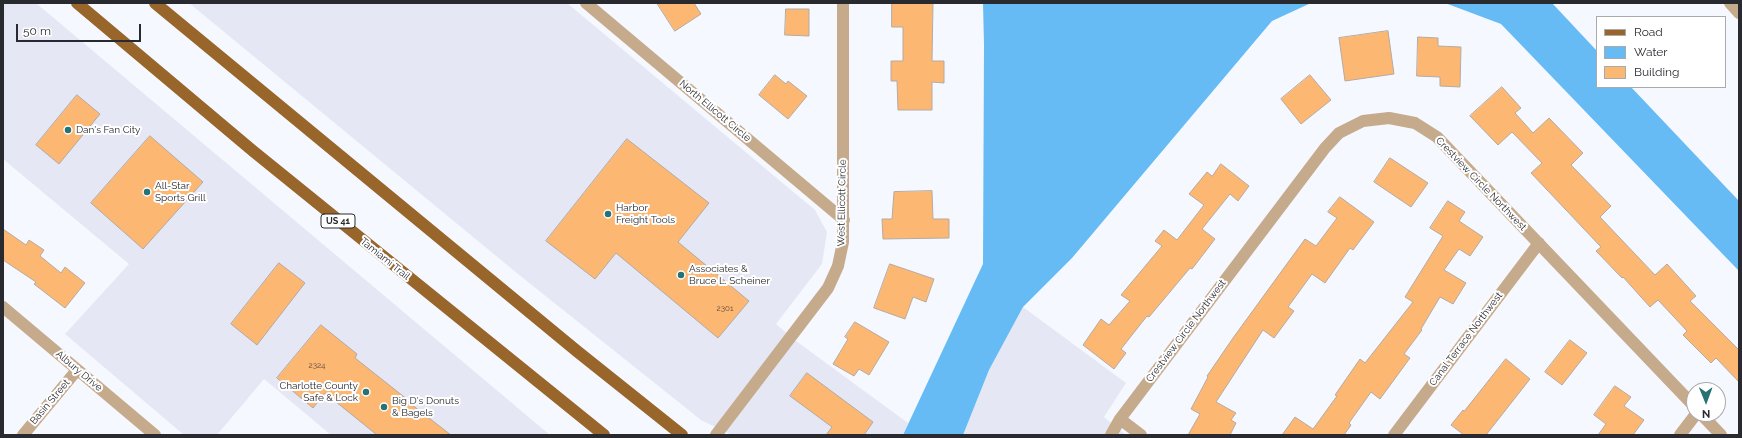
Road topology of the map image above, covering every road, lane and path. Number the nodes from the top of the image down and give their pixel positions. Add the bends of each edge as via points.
1 (76, 3) edge
2 (155, 3) edge
3 (586, 3) edge
4 (843, 3) edge
5 (1730, 3) edge
6 (1739, 13) edge
7 (844, 220) junction
8 (1539, 243) junction
9 (3, 307) edge
10 (77, 370) junction
11 (1686, 398) edge
12 (1120, 419) junction
13 (1690, 422) edge
14 (1709, 422) edge
15 (594, 427) junction
16 (23, 435) edge
17 (155, 435) edge
18 (604, 435) edge
19 (614, 435) edge
20 (682, 435) edge
21 (716, 435) edge
22 (1111, 435) edge
23 (1141, 435) edge
24 (1394, 435) edge
25 (1680, 435) edge
26 (1721, 435) edge

1 - 15 main road, Tamiami Trail / US 41 via 394,267
2 - 20 main road
3 - 7 street, North Ellicott Circle
4 - 7 street, West Ellicott Circle
5 - 6 street
7 - 21 street, West Ellicott Circle via 838,266 828,288
8 - 11 street, Crestview Circle Northwest
8 - 12 street, Crestview Circle Northwest via 1437,137 1415,123 1389,118 1362,121 1339,134 1325,148
8 - 24 street, Canal Terrace Northwest
9 - 10 street, Albury Drive
10 - 16 street, Basin Street
10 - 17 street, Albury Drive
12 - 22 street, Crestview Circle Northwest
12 - 23 street
13 - 25 street
14 - 26 street
15 - 18 main road, Tamiami Trail / US 41
15 - 19 main road

